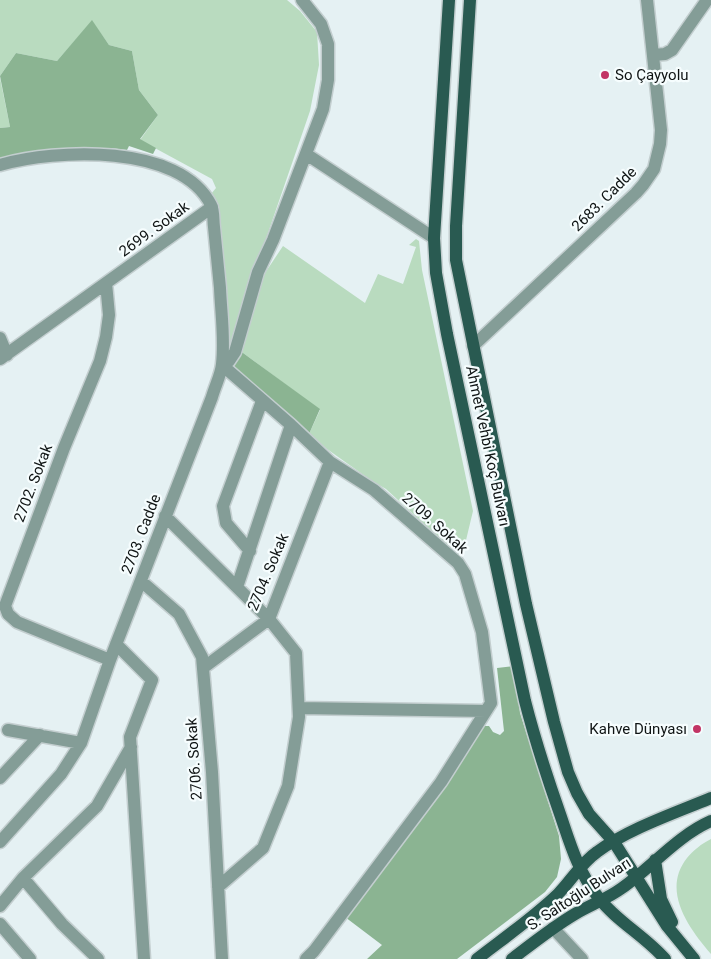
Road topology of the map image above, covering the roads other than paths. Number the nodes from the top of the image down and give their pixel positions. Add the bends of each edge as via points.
1 (302, 0) edge
2 (449, 0) edge
3 (470, 0) edge
4 (647, 0) edge
5 (707, 0) edge
6 (654, 55) junction
7 (306, 154) junction
8 (0, 165) edge
9 (212, 207) junction
10 (434, 238) junction
11 (106, 283) junction
12 (0, 338) edge
13 (473, 346) junction
14 (3, 357) edge
15 (222, 365) junction
16 (262, 401) junction
17 (291, 425) junction
18 (330, 462) junction
19 (165, 516) junction
20 (250, 551) junction
21 (141, 581) junction
22 (237, 587) junction
23 (269, 619) junction
24 (116, 644) junction
25 (110, 660) junction
26 (203, 668) junction
27 (299, 708) junction
28 (486, 711) junction
29 (8, 730) dead end
30 (40, 735) junction
31 (81, 743) junction
32 (131, 747) junction
33 (0, 778) edge
34 (711, 798) edge
35 (711, 821) edge
36 (0, 842) edge
37 (614, 842) junction
38 (656, 860) junction
39 (580, 869) junction
40 (23, 878) junction
41 (636, 878) junction
42 (218, 887) junction
43 (601, 902) junction
44 (0, 906) edge
45 (0, 924) edge
46 (553, 928) junction
47 (679, 941) junction
48 (30, 959) edge
49 (98, 959) edge
50 (144, 959) edge
51 (222, 959) edge
52 (306, 959) edge
53 (477, 959) edge
54 (512, 959) edge
55 (582, 959) edge
56 (665, 959) edge
57 (694, 959) edge

1 - 7 street via 320,24 328,44 328,80 323,109
2 - 10 main road, Ahmet Vehbi Koç Bulvarı
3 - 13 main road, Ahmet Vehbi Koç Bulvarı via 456,260
4 - 6 street, 2683. Cadde
5 - 6 street via 672,50
6 - 13 street, 2683. Cadde via 660,130 654,169 636,193
7 - 10 street
7 - 15 street via 258,272 235,352
8 - 9 street, 2699. Sokak via 38,156 140,159 172,170 197,187
9 - 11 street, 2699. Sokak
9 - 15 street, 2703. Cadde via 219,278
10 - 39 main road, Ahmet Vehbi Koç Bulvarı via 436,273 446,326 523,693 540,756
11 - 14 street, 2699. Sokak
11 - 25 street, 2702. Sokak via 109,315 100,361 60,457 5,606 17,622
12 - 14 street
13 - 37 main road, Ahmet Vehbi Koç Bulvarı via 526,604 563,758 582,803
15 - 16 street, 2709. Sokak
15 - 19 street, 2703. Cadde
16 - 17 street, 2709. Sokak
16 - 20 street via 223,506 226,523
17 - 18 street, 2709. Sokak
17 - 20 street
18 - 23 street, 2704. Sokak
18 - 28 street, 2709. Sokak via 374,490 458,563 465,574 482,632 491,703
19 - 21 street, 2703. Cadde
19 - 22 street
20 - 22 street
21 - 24 street, 2703. Cadde
21 - 26 street, 2706. Sokak via 179,614 202,657
22 - 23 street
23 - 26 street, 2704. Sokak
23 - 27 street via 296,653
24 - 25 street, 2703. Cadde
24 - 32 street via 152,680 130,737
25 - 31 street, 2703. Cadde
26 - 42 street, 2706. Sokak
27 - 28 street
27 - 42 street via 288,786 263,848
28 - 52 street, 2709. Sokak via 441,782
29 - 30 street
30 - 31 street
30 - 33 street
31 - 36 street, 2703. Cadde via 62,774
32 - 40 street via 97,806
32 - 50 street
34 - 37 main road, S. Saltoğlu Bulvarı
35 - 38 main road, S. Saltoğlu Bulvarı via 695,828
37 - 39 main road, S. Saltoğlu Bulvarı via 598,851
37 - 41 main road, Ahmet Vehbi Koç Bulvarı
38 - 41 main road, S. Saltoğlu Bulvarı
38 - 47 main road via 663,903
39 - 43 main road, Ahmet Vehbi Koç Bulvarı
39 - 53 main road, S. Saltoğlu Bulvarı via 542,908
40 - 44 street
40 - 49 street via 62,924
41 - 43 main road, S. Saltoğlu Bulvarı
41 - 47 main road, Ahmet Vehbi Koç Bulvarı
42 - 51 street, 2706. Sokak
43 - 46 main road, S. Saltoğlu Bulvarı
43 - 56 main road, Ahmet Vehbi Koç Bulvarı
45 - 48 street
46 - 54 main road, S. Saltoğlu Bulvarı
46 - 55 street
47 - 57 main road

